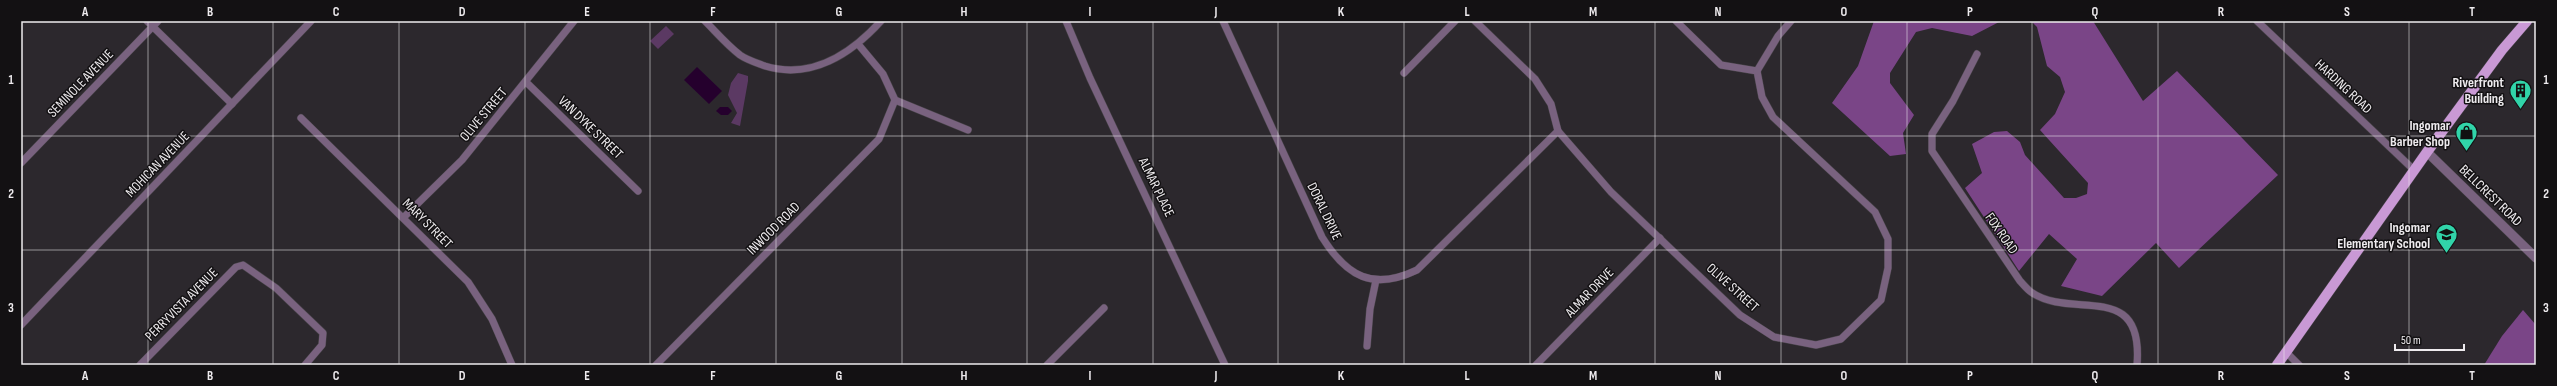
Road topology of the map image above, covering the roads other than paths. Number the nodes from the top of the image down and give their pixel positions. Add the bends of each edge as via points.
1 (146, 21) edge
2 (158, 21) edge
3 (311, 21) edge
4 (574, 21) edge
5 (704, 21) edge
6 (881, 21) edge
7 (1066, 21) edge
8 (1223, 21) edge
9 (1455, 21) edge
10 (1475, 21) edge
11 (1676, 21) edge
12 (1791, 21) edge
13 (2257, 21) edge
14 (2527, 21) edge
15 (152, 27) junction
16 (858, 44) junction
17 (1976, 54) dead end
18 (1757, 71) junction
19 (1404, 73) dead end
20 (526, 82) junction
21 (895, 100) junction
22 (232, 104) junction
23 (301, 118) dead end
24 (968, 130) dead end
25 (1558, 131) junction
26 (2427, 152) junction
27 (21, 163) edge
28 (2414, 170) junction
29 (638, 191) dead end
30 (404, 217) junction
31 (1660, 238) junction
32 (2536, 258) edge
33 (1376, 280) junction
34 (1104, 308) dead end
35 (21, 325) edge
36 (1367, 346) dead end
37 (2286, 352) junction
38 (140, 365) edge
39 (305, 365) edge
40 (512, 365) edge
41 (656, 365) edge
42 (1047, 365) edge
43 (1225, 365) edge
44 (1536, 365) edge
45 (2137, 365) edge
46 (2277, 365) edge
47 (2299, 365) edge

1 - 15 street
2 - 15 street, SEMINOLE AVENUE
3 - 22 street, MOHICAN AVENUE
4 - 20 street, OLIVE STREET
5 - 16 street via 740,56 775,69 799,70 819,66
6 - 16 street
7 - 43 street, ALMAR PLACE via 1090,78
8 - 33 street, DORAL DRIVE via 1322,237 1334,256 1346,267
9 - 19 street
10 - 25 street, OLIVE STREET via 1535,79 1551,104
11 - 18 street via 1721,65
12 - 18 street via 1778,36
13 - 28 street, HARDING ROAD
14 - 26 main road via 2502,50
15 - 22 street
15 - 27 street, SEMINOLE AVENUE
16 - 21 street via 883,74
17 - 45 street, FOX ROAD via 1953,102 1932,134 1932,151 2020,281 2031,292 2044,298 2113,308 2122,314 2133,329
18 - 31 street, OLIVE STREET via 1762,97 1773,117 1875,212 1888,240 1888,268 1881,300 1841,339 1816,345 1774,337 1740,315
20 - 29 street, VAN DYKE STREET
20 - 30 street, OLIVE STREET via 462,160
21 - 24 street
21 - 41 street, INWOOD ROAD via 879,139
22 - 35 street, MOHICAN AVENUE
23 - 30 street, MARY STREET
25 - 31 street, OLIVE STREET via 1611,192
25 - 33 street, DORAL DRIVE via 1417,270 1398,279
26 - 28 main road
26 - 32 street, BELLCREST ROAD
28 - 37 main road
30 - 40 street, MARY STREET via 468,282 492,319
31 - 44 street, ALMAR DRIVE
33 - 36 street via 1369,315
34 - 42 street
37 - 46 main road
37 - 47 street
38 - 39 street, PERRYVISTA AVENUE via 205,297 236,267 243,265 276,288 323,333 318,351

